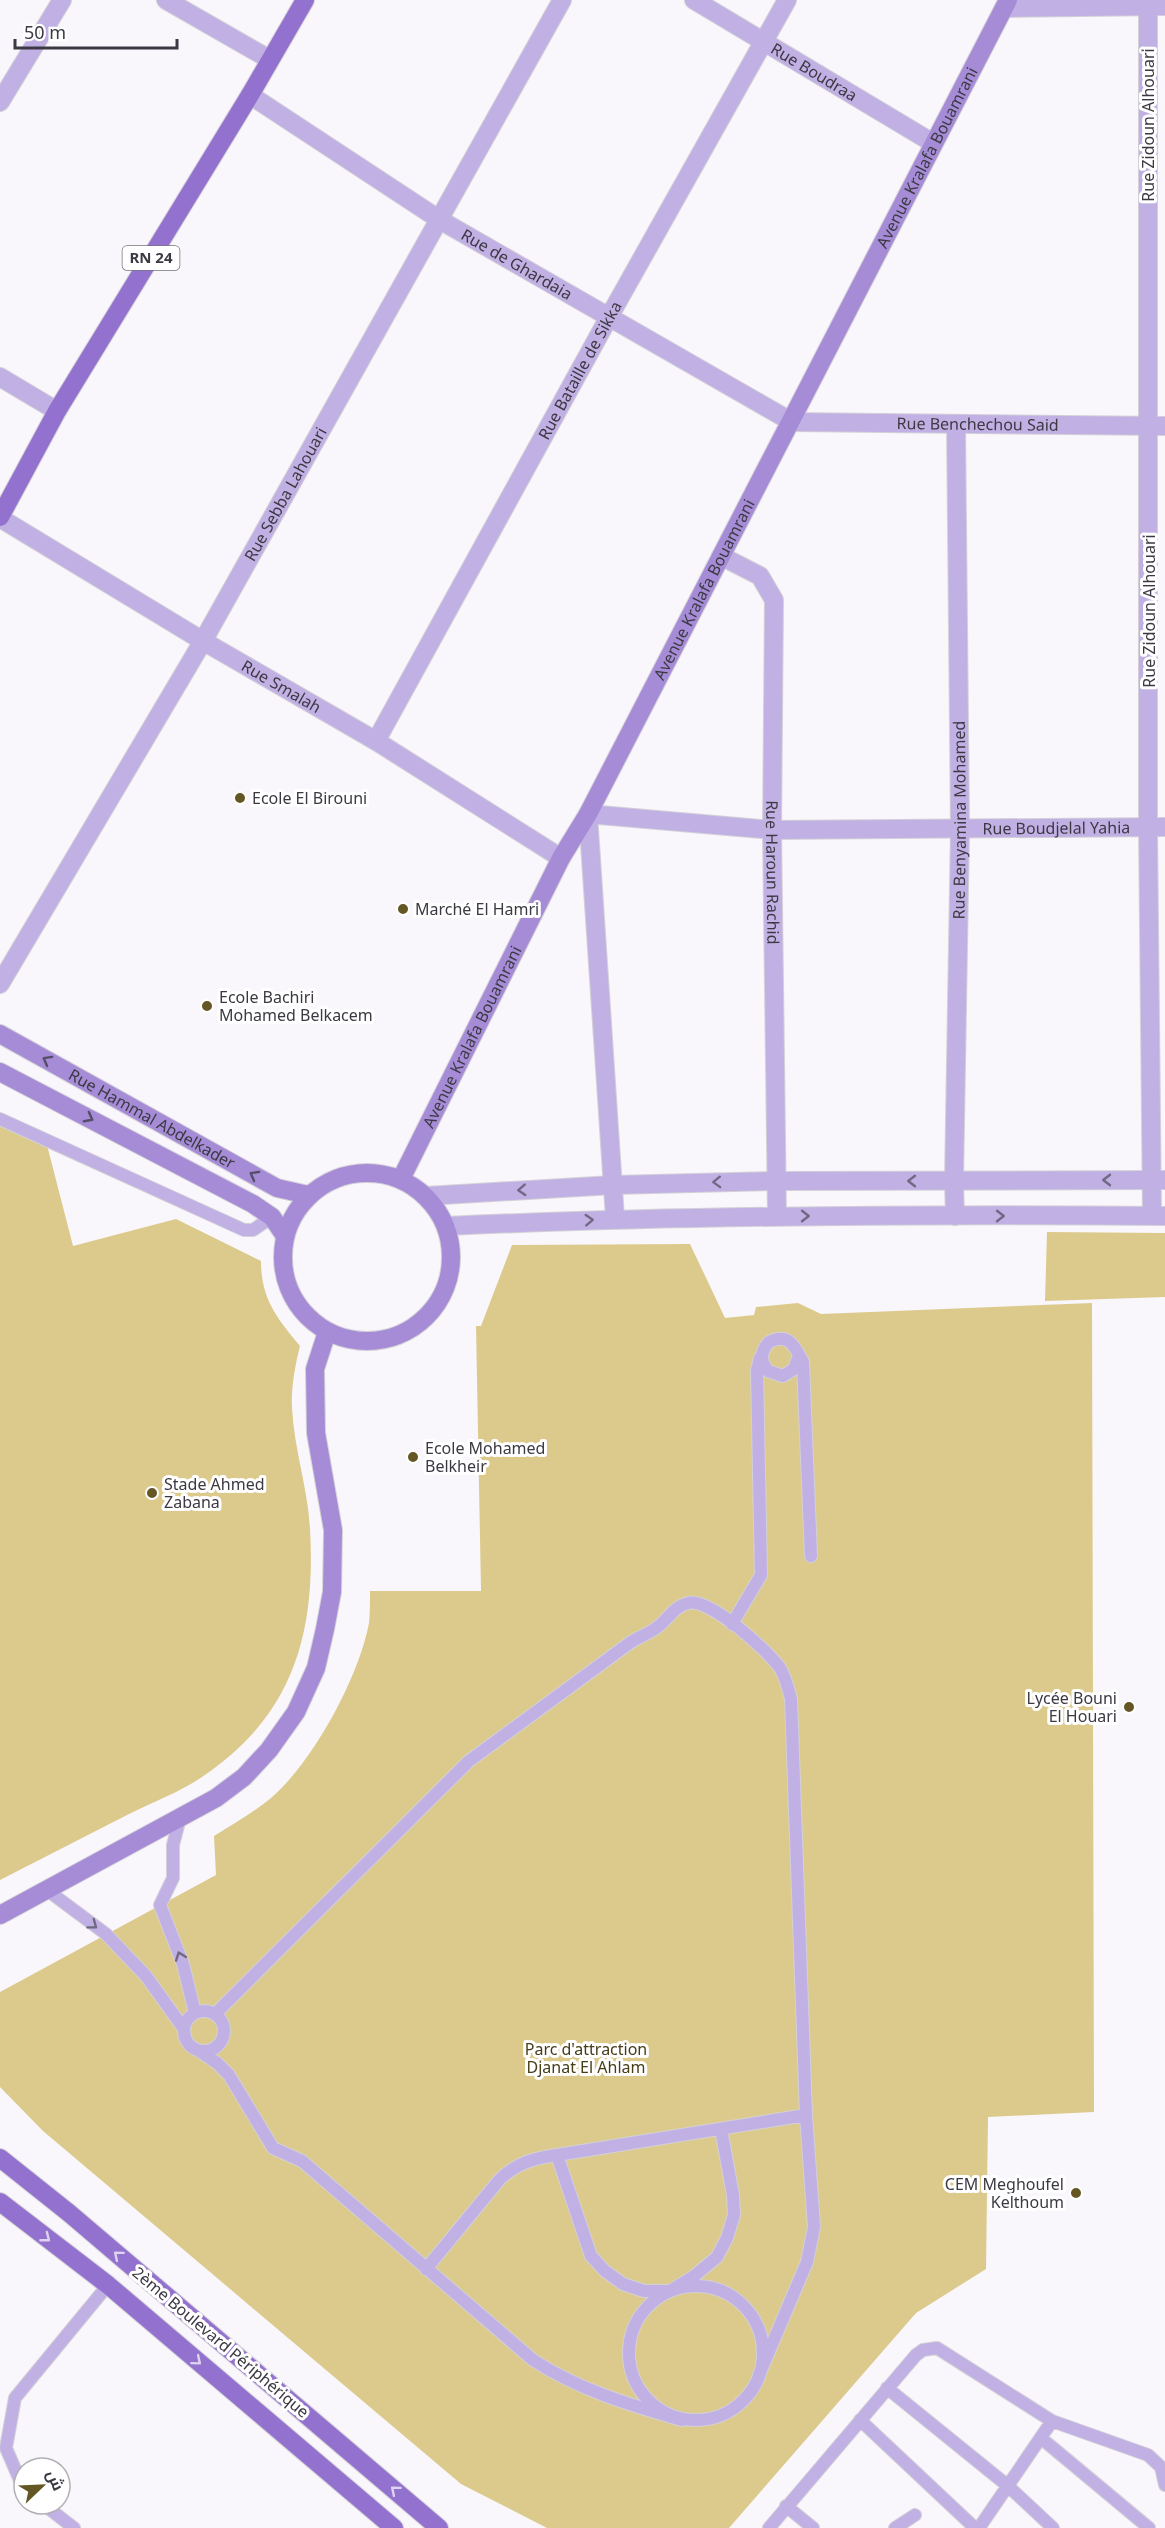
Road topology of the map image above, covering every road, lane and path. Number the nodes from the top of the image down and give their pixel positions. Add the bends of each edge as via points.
1 (62, 0) edge
2 (166, 0) edge
3 (304, 0) edge
4 (562, 0) edge
5 (694, 0) edge
6 (787, 0) edge
7 (1006, 4) edge
8 (1156, 6) edge
9 (764, 42) junction
10 (269, 59) junction
11 (250, 95) junction
12 (0, 102) edge
13 (933, 143) junction
14 (440, 220) junction
15 (609, 317) junction
16 (0, 376) edge
17 (57, 411) junction
18 (792, 422) junction
19 (956, 424) junction
20 (1157, 426) edge
21 (0, 517) edge
22 (721, 556) junction
23 (203, 641) junction
24 (376, 741) junction
25 (588, 814) junction
26 (1157, 827) edge
27 (960, 828) junction
28 (772, 831) junction
29 (561, 858) junction
30 (0, 984) edge
31 (0, 1034) edge
32 (0, 1072) edge
33 (0, 1119) edge
34 (401, 1179) junction
35 (1158, 1180) edge
36 (777, 1181) junction
37 (954, 1181) junction
38 (613, 1185) junction
39 (308, 1196) junction
40 (426, 1196) junction
41 (777, 1216) junction
42 (955, 1216) junction
43 (1159, 1216) edge
44 (272, 1217) junction
45 (615, 1218) junction
46 (447, 1226) junction
47 (285, 1236) junction
48 (327, 1332) junction
49 (761, 1353) junction
50 (799, 1354) junction
51 (812, 1556) dead end
52 (732, 1624) junction
53 (180, 1818) junction
54 (47, 1890) junction
55 (0, 1915) edge
56 (195, 2013) junction
57 (215, 2014) junction
58 (184, 2029) junction
59 (198, 2050) junction
60 (806, 2115) junction
61 (721, 2128) junction
62 (557, 2155) junction
63 (0, 2158) edge
64 (0, 2202) edge
65 (426, 2269) junction
66 (108, 2286) junction
67 (670, 2291) junction
68 (759, 2375) junction
69 (887, 2388) junction
70 (682, 2420) junction
71 (860, 2420) junction
72 (1052, 2421) junction
73 (1041, 2438) junction
74 (12, 2462) edge
75 (1165, 2480) edge
76 (1008, 2486) junction
77 (1165, 2486) edge
78 (786, 2506) junction
79 (915, 2515) dead end
80 (58, 2516) edge
81 (74, 2528) edge
82 (394, 2528) edge
83 (439, 2528) edge
84 (769, 2528) edge
85 (813, 2528) edge
86 (896, 2528) edge
87 (975, 2528) edge
88 (980, 2528) edge
89 (1053, 2528) edge
90 (1149, 2528) edge

1 - 12 street
2 - 10 street
3 - 10 main road, RN 24
4 - 14 street, Rue Sebba Lahouari
5 - 9 street, Rue Boudraa
6 - 9 street, Rue Bataille de Sikka
7 - 8 street
7 - 13 street, Avenue Kralafa Bouamrani
8 - 20 street, Rue Zidoun Alhouari
9 - 13 street, Rue Boudraa
9 - 15 street, Rue Bataille de Sikka
10 - 11 main road, RN 24
11 - 14 street, Rue de Ghardaia
11 - 17 main road, RN 24
13 - 18 street, Avenue Kralafa Bouamrani
14 - 15 street, Rue de Ghardaia
14 - 23 street, Rue Sebba Lahouari
15 - 18 street, Rue de Ghardaia
15 - 24 street, Rue Bataille de Sikka
16 - 17 street
17 - 21 main road, RN 24
18 - 19 street, Rue Benchechou Said
18 - 22 street, Avenue Kralafa Bouamrani
19 - 20 street, Rue Benchechou Said
19 - 27 street, Rue Benyamina Mohamed
20 - 26 street, Rue Zidoun Alhouari
21 - 23 street, Rue Smalah
22 - 25 street, Avenue Kralafa Bouamrani
22 - 28 street, Rue Haroun Rachid via 760,576 774,600
23 - 24 street, Rue Smalah
23 - 30 street, Rue Sebba Lahouari
24 - 29 street, Rue Smalah
25 - 28 street, Rue Boudjelal Yahia
25 - 29 street, Avenue Kralafa Bouamrani
25 - 38 street
26 - 27 street, Rue Boudjelal Yahia
26 - 35 street, Rue Zidoun Alhouari
27 - 28 street, Rue Boudjelal Yahia
27 - 37 street, Rue Benyamina Mohamed
28 - 36 street, Rue Haroun Rachid
29 - 34 street, Avenue Kralafa Bouamrani
39 -> 31 street, Rue Hammal Abdelkader via 277,1188
32 -> 44 street
33 - 44 lane via 244,1230 253,1230
34 - 39 street via 367,1172 356,1174 336,1178
34 - 40 street
35 -> 37 street
35 - 43 street, Rue Zidoun Alhouari
37 -> 36 street
36 -> 38 street
36 - 41 street, Rue Haroun Rachid
37 - 42 street, Rue Benyamina Mohamed
38 -> 40 street
38 - 45 street
39 - 47 street via 291,1219
40 - 46 street
41 -> 42 street
41 - 45 street
42 -> 43 street
44 - 47 street
46 -> 45 street
46 - 48 street via 452,1265 439,1304 420,1324 395,1338 360,1342
47 - 48 street via 282,1265 297,1305
48 - 53 street via 315,1369 316,1433 333,1530 332,1592 316,1668 296,1712 269,1750 244,1777
49 - 50 lane via 768,1342 781,1338 793,1343
49 - 50 lane via 764,1366 777,1376 790,1374
49 - 52 lane via 757,1370 761,1575
50 - 51 lane via 804,1372
52 - 57 lane via 703,1603 678,1606 656,1628 507,1731 469,1761
52 - 60 lane via 780,1668 791,1699
53 - 54 street
56 -> 53 lane via 183,1964 160,1905 173,1878 173,1845
54 - 55 street
54 -> 58 lane via 106,1934 146,1976
56 - 57 lane
56 - 58 lane
57 - 59 lane via 224,2026 222,2040 212,2049
58 - 59 lane via 187,2042
59 - 65 lane via 229,2075 273,2148 302,2161
60 - 61 lane
60 - 68 lane via 812,2246
61 - 62 lane
61 - 67 lane via 734,2195 734,2215 727,2238 717,2257
62 - 65 lane via 511,2168
62 - 67 lane via 591,2256 623,2284 644,2291
83 -> 63 main road, 2ème Boulevard Périphérique
64 -> 66 main road, 2ème Boulevard Périphérique
65 - 70 lane via 533,2360 555,2374 616,2401
66 - 74 lane via 15,2397 6,2448
66 -> 82 main road, 2ème Boulevard Périphérique
67 - 68 lane via 693,2285 716,2289 746,2309 761,2341
67 - 70 lane via 650,2303 633,2328 628,2352 632,2375 643,2395 661,2411
68 - 70 lane via 746,2398 728,2413 706,2420
69 - 71 lane
69 - 72 lane via 916,2355 938,2348
69 - 76 lane
71 - 78 lane
71 - 87 lane
72 - 73 lane
72 - 75 lane via 1148,2455 1161,2467
73 - 76 lane
73 - 90 lane
75 - 77 lane
76 - 88 lane
76 - 89 lane
78 - 84 lane
78 - 85 lane
79 - 86 lane
80 - 81 lane

